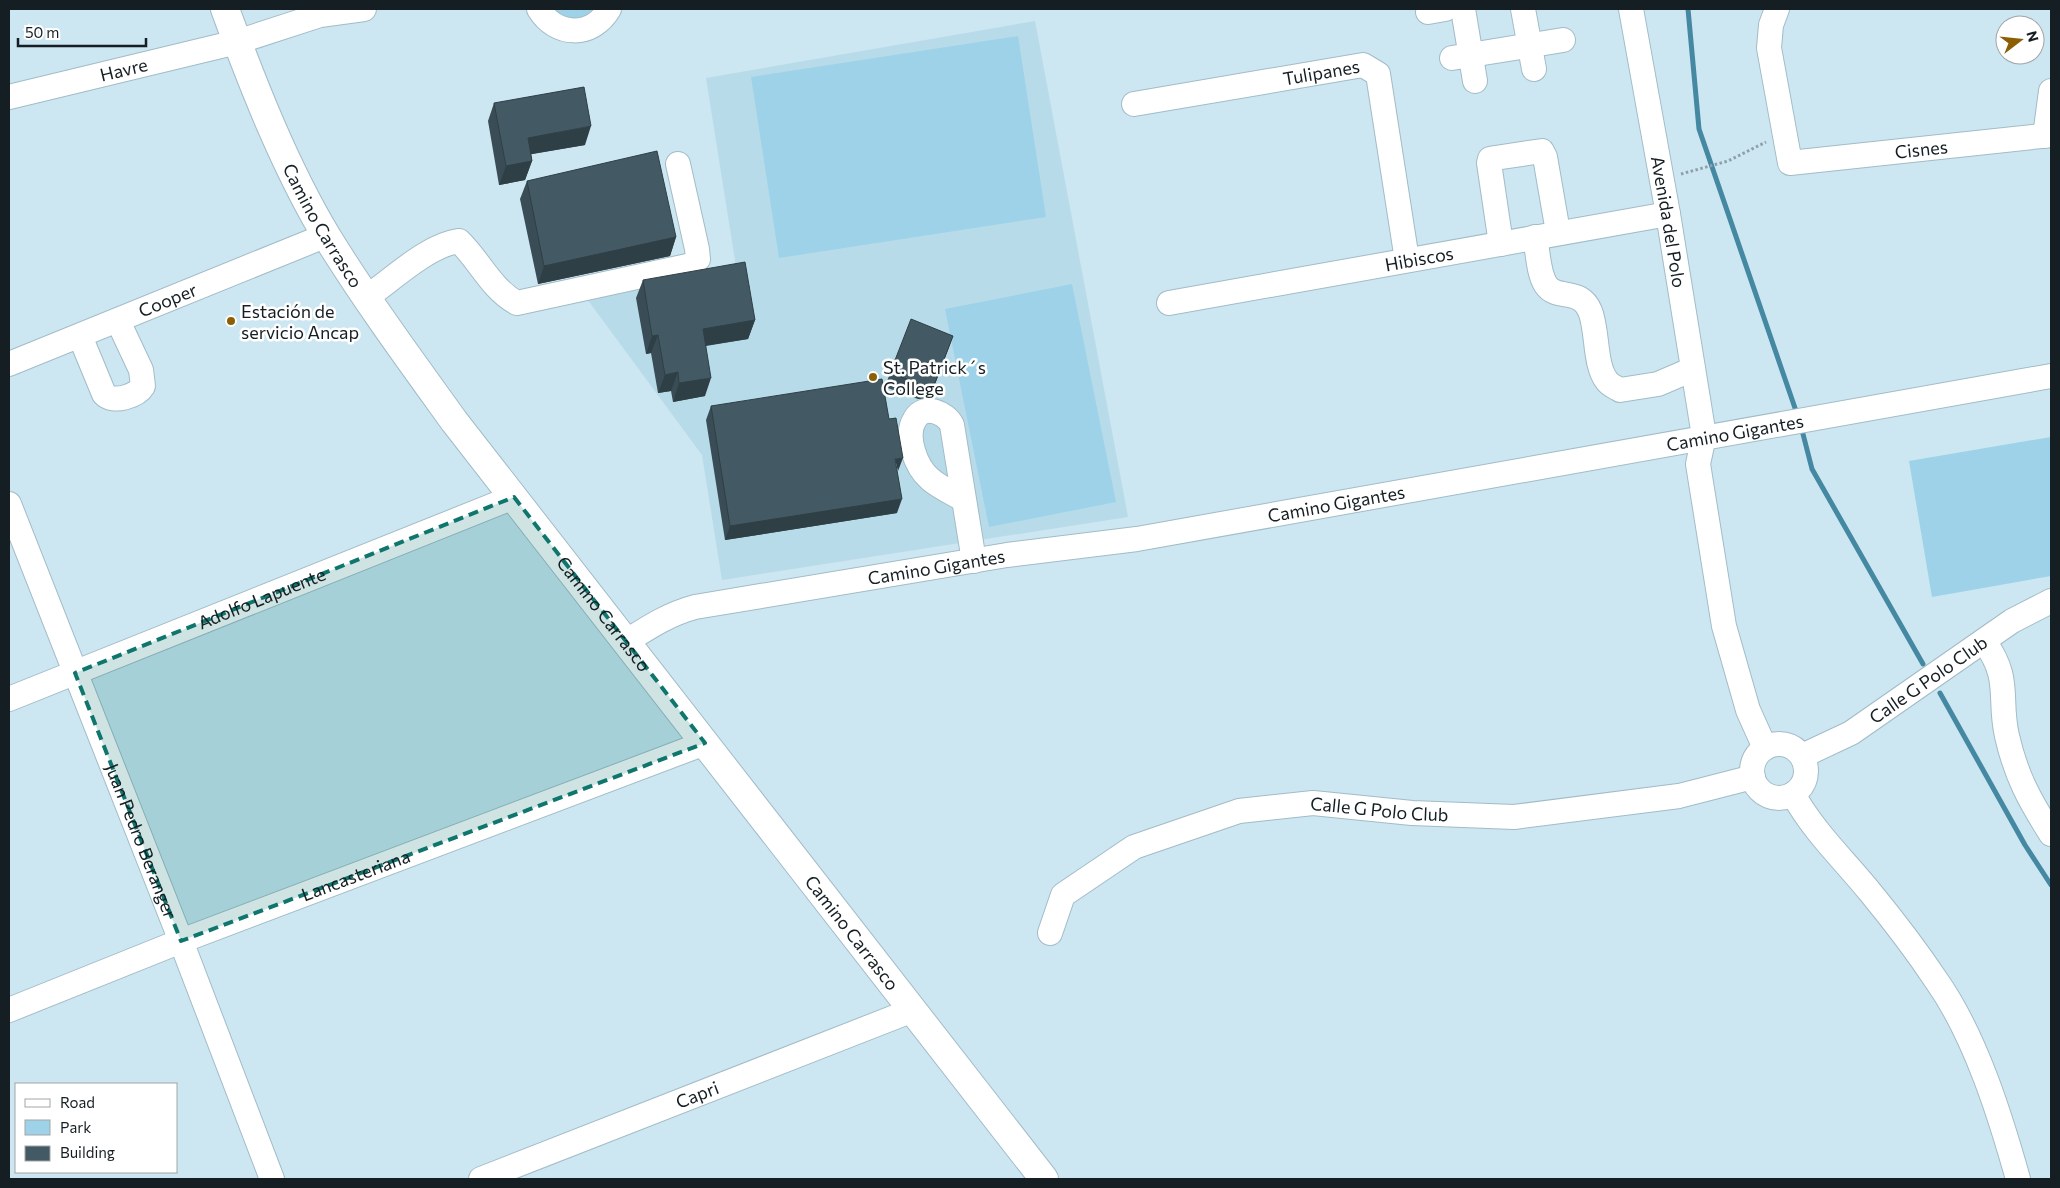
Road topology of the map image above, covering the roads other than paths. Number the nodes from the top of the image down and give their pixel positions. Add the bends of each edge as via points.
1 (225, 9) edge
2 (364, 9) edge
3 (539, 9) edge
4 (609, 9) edge
5 (1463, 9) edge
6 (1523, 9) edge
7 (1631, 9) edge
8 (1777, 9) edge
9 (1563, 40) dead end
10 (237, 42) junction
11 (1530, 45) junction
12 (1462, 57) junction
13 (1534, 69) dead end
14 (1475, 81) dead end
15 (2051, 91) edge
16 (9, 97) edge
17 (1134, 104) dead end
18 (2048, 136) edge
19 (678, 164) dead end
20 (1668, 214) junction
21 (1558, 232) junction
22 (327, 235) junction
23 (1535, 237) junction
24 (1501, 244) junction
25 (1407, 260) junction
26 (367, 297) junction
27 (1169, 303) dead end
28 (118, 321) junction
29 (80, 336) junction
30 (9, 364) edge
31 (1694, 369) junction
32 (2051, 376) edge
33 (1704, 436) junction
34 (514, 497) junction
35 (963, 499) dead end
36 (9, 504) edge
37 (974, 561) junction
38 (2051, 601) edge
39 (627, 641) junction
40 (1984, 641) junction
41 (75, 673) junction
42 (9, 698) edge
43 (705, 743) junction
44 (1765, 748) junction
45 (1802, 756) junction
46 (1752, 777) junction
47 (1793, 794) junction
48 (2051, 834) edge
49 (1050, 933) dead end
50 (181, 941) junction
51 (9, 1010) edge
52 (913, 1010) junction
53 (272, 1179) edge
54 (481, 1179) edge
55 (1044, 1179) edge
56 (2018, 1179) edge

1 - 10 main road, Camino Carrasco
2 - 10 street, Havre via 320,15
3 - 4 street via 555,26 567,31 581,31 594,26
5 - 12 street
6 - 11 street
7 - 20 street, Avenida del Polo
8 - 18 street, Cisnes via 1771,25 1769,48 1790,163
9 - 11 street
10 - 16 street, Havre
10 - 22 main road, Camino Carrasco via 278,139
11 - 12 street
11 - 13 street
12 - 14 street
15 - 18 street
17 - 25 street, Tulipanes via 1363,65 1372,69 1378,74
19 - 26 street via 697,249 698,259 692,265 517,303 504,296 473,254 459,241 445,243
20 - 21 street, Hibiscos
20 - 31 street, Avenida del Polo
21 - 23 street, Hibiscos
21 - 24 street via 1542,151 1490,159
22 - 26 main road, Camino Carrasco
22 - 28 street, Cooper
23 - 24 street, Hibiscos
23 - 31 street via 1542,278 1547,286 1555,293 1580,298 1589,309 1600,366 1607,381 1620,390 1658,384
24 - 25 street, Hibiscos
25 - 27 street, Hibiscos
26 - 34 main road, Camino Carrasco via 454,421
28 - 29 street, Cooper
28 - 29 street via 144,379 141,390 124,397 111,400 104,394
29 - 30 street, Cooper
31 - 33 street, Avenida del Polo
32 - 33 street, Camino Gigantes
33 - 37 street, Camino Gigantes via 1137,539
33 - 44 street via 1698,464 1724,626 1748,710
34 - 39 main road, Camino Carrasco
34 - 41 street, Adolfo Lapuente
35 - 37 street
36 - 41 street, Juan Pedro Beranger
37 - 39 street, Camino Gigantes via 695,607 678,611
38 - 40 street, Calle G Polo Club via 2012,621
39 - 43 main road, Camino Carrasco
40 - 45 street, Calle G Polo Club via 1851,733
40 - 48 street via 1996,658 2004,684 2006,733 2013,760 2025,792
41 - 42 street, Adolfo Lapuente
41 - 50 street, Juan Pedro Beranger
43 - 50 street, Lancasteriana
43 - 52 main road, Camino Carrasco
44 - 45 street via 1781,744
44 - 46 street via 1754,760
45 - 47 street via 1806,773 1804,781
46 - 47 street via 1768,796 1777,798
46 - 49 street, Calle G Polo Club via 1679,796 1514,817 1412,813 1313,803 1239,811 1134,847 1063,895
47 - 56 street via 1815,828 1871,892 1938,981 1968,1036 2004,1126
50 - 51 street, Lancasteriana
50 - 53 street, Juan Pedro Beranger
52 - 54 street, Capri
52 - 55 main road, Camino Carrasco

